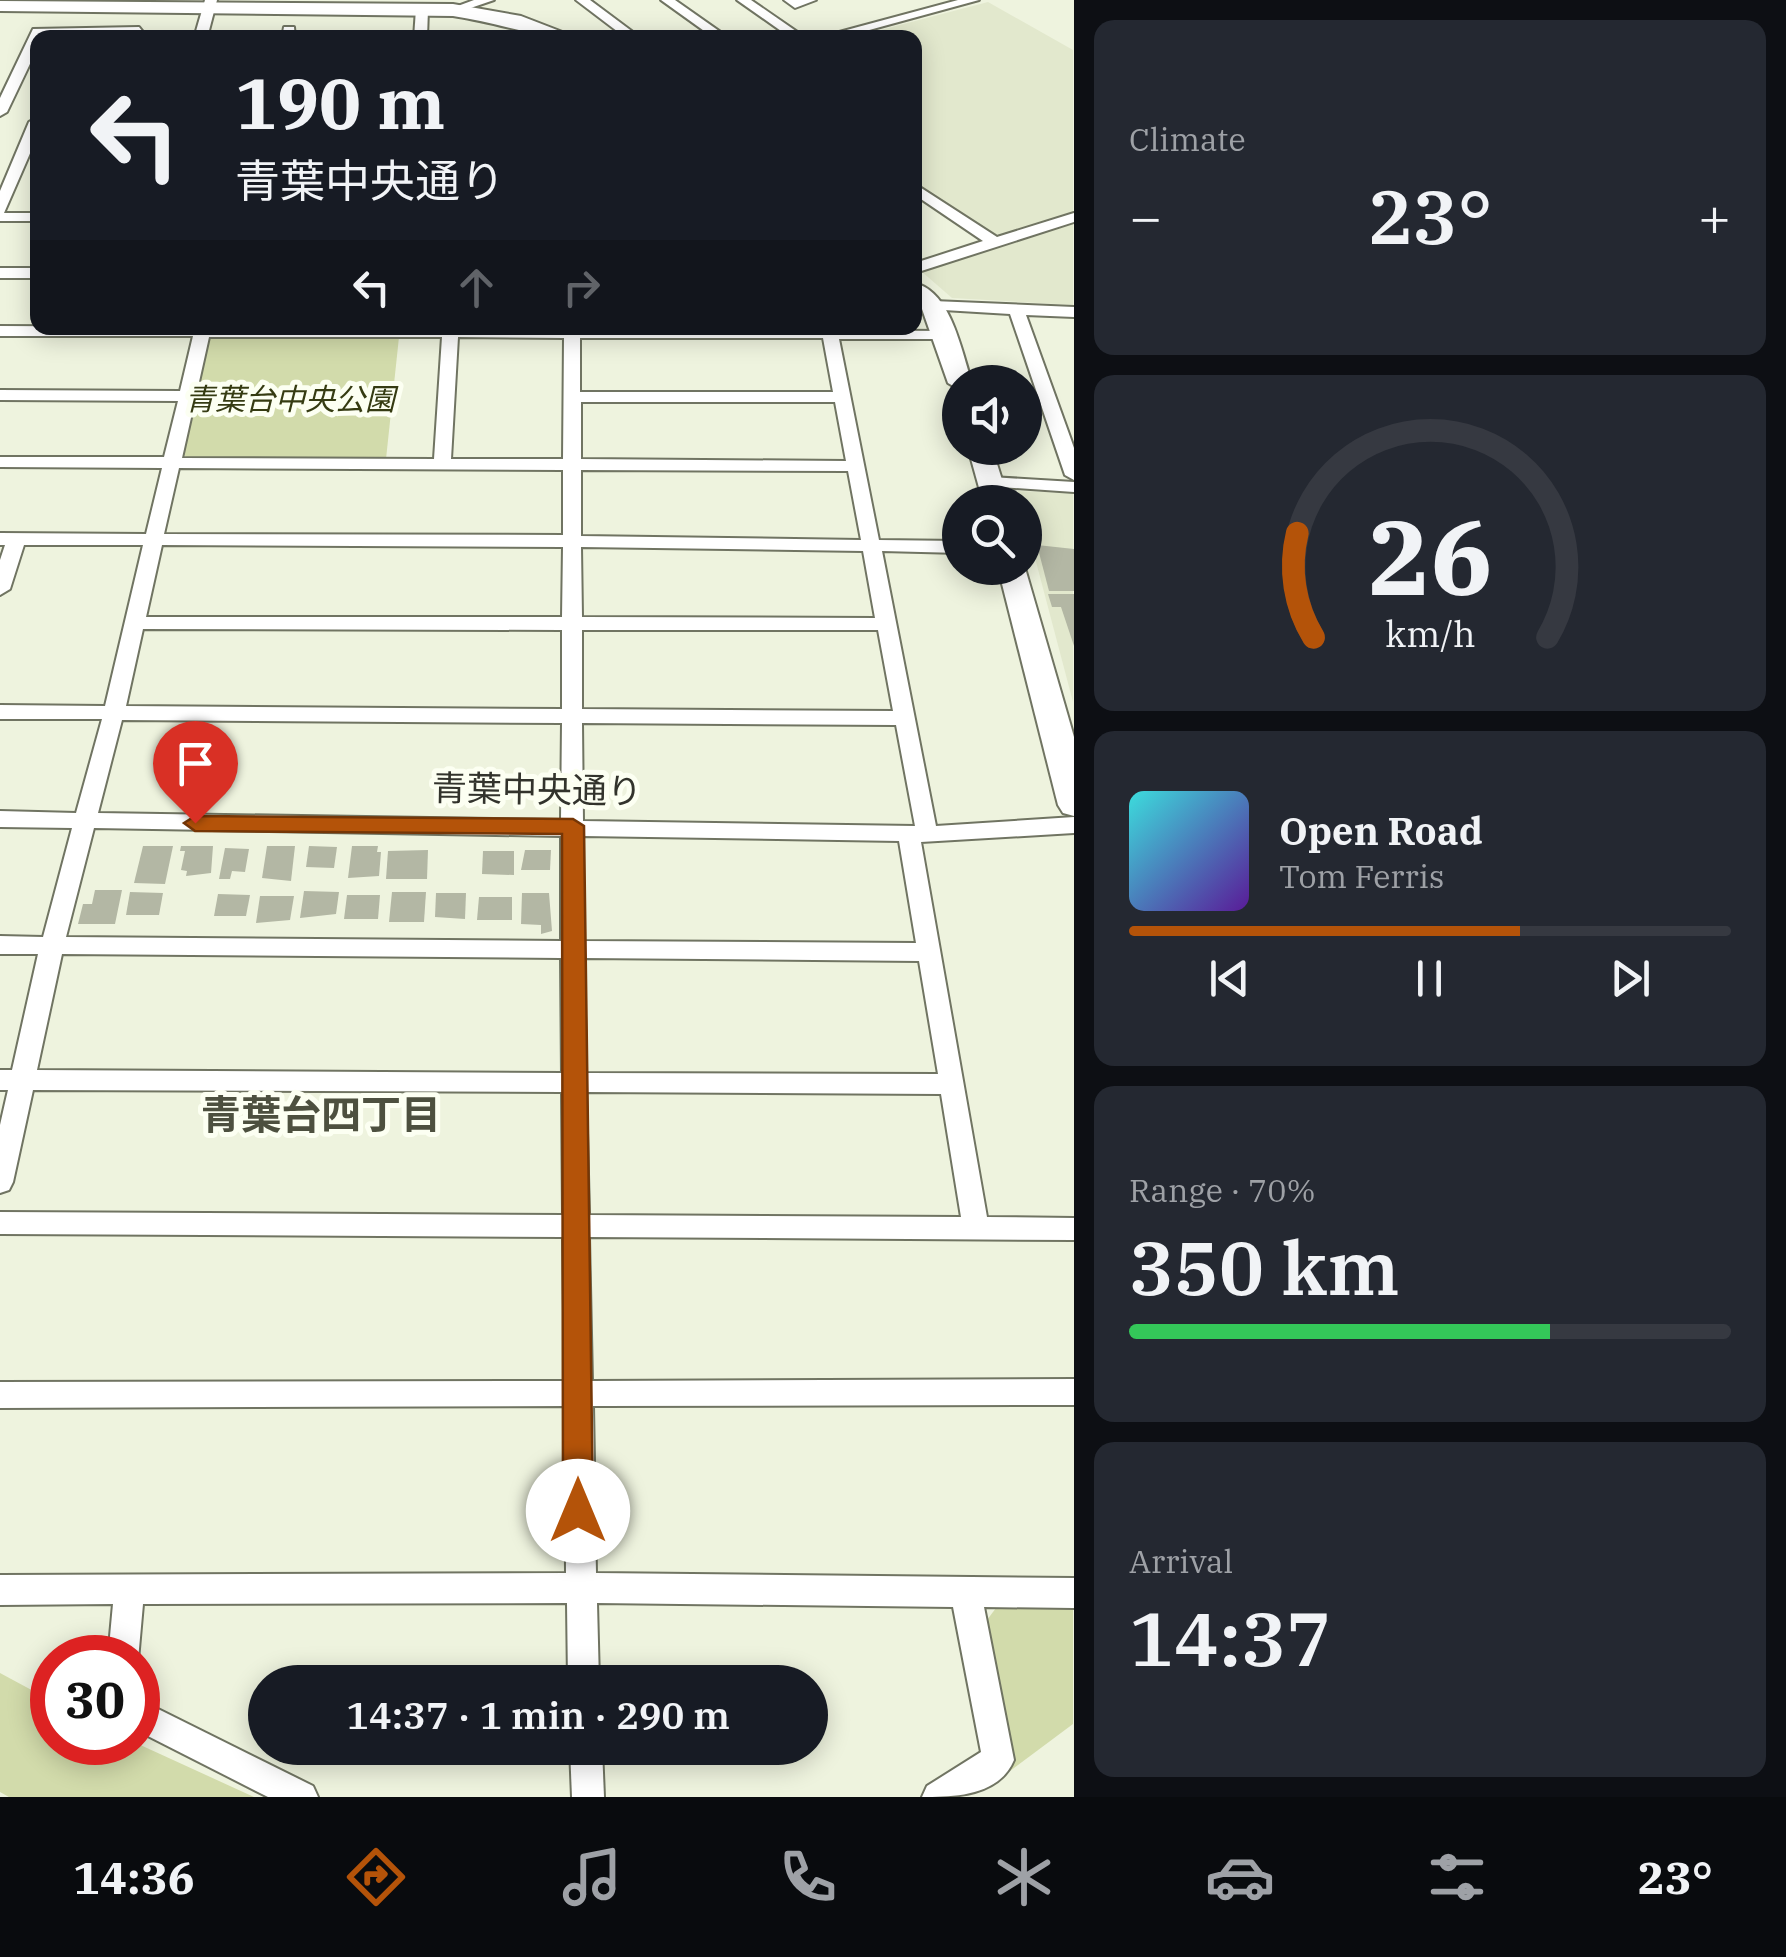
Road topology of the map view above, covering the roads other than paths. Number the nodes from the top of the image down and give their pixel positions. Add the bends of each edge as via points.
1 (488, 0) edge
2 (582, 0) edge
3 (667, 0) edge
4 (742, 0) edge
5 (790, 0) edge
6 (810, 0) edge
7 (973, 0) edge
8 (210, 4) edge
9 (0, 6) edge
10 (422, 9) junction
11 (453, 10) junction
12 (202, 30) edge
13 (421, 30) edge
14 (545, 30) edge
15 (623, 30) edge
16 (711, 30) edge
17 (788, 30) edge
18 (855, 30) edge
19 (30, 49) edge
20 (0, 112) edge
21 (0, 122) edge
22 (30, 122) edge
23 (30, 138) edge
24 (16, 169) junction
25 (30, 169) edge
26 (922, 193) edge
27 (0, 208) edge
28 (1074, 217) edge
29 (0, 218) edge
30 (30, 218) edge
31 (996, 242) junction
32 (922, 266) edge
33 (0, 273) edge
34 (30, 273) edge
35 (924, 298) edge
36 (1016, 309) junction
37 (1074, 312) edge
38 (0, 330) edge
39 (30, 330) edge
40 (922, 333) edge
41 (944, 334) junction
42 (202, 335) edge
43 (450, 335) edge
44 (572, 335) edge
45 (836, 335) edge
46 (954, 365) edge
47 (0, 395) edge
48 (187, 396) junction
49 (572, 397) junction
50 (842, 397) junction
51 (1054, 420) junction
52 (1074, 420) edge
53 (0, 462) edge
54 (171, 463) junction
55 (442, 465) junction
56 (571, 465) junction
57 (856, 466) junction
58 (1074, 475) edge
59 (1074, 486) edge
60 (1042, 488) edge
61 (8, 540) edge
62 (152, 541) junction
63 (571, 541) junction
64 (871, 546) junction
65 (942, 547) edge
66 (1017, 585) edge
67 (0, 589) edge
68 (134, 623) junction
69 (570, 624) junction
70 (886, 624) junction
71 (0, 712) edge
72 (114, 712) junction
73 (570, 715) junction
74 (904, 718) junction
75 (1066, 735) edge
76 (1074, 804) edge
77 (0, 818) edge
78 (82, 822) junction
79 (1074, 825) edge
80 (573, 826) junction
81 (918, 834) junction
82 (0, 945) edge
83 (52, 945) junction
84 (572, 949) junction
85 (929, 952) junction
86 (12, 1080) edge
87 (574, 1080) junction
88 (952, 1084) junction
89 (0, 1182) edge
90 (0, 1223) edge
91 (576, 1227) junction
92 (976, 1227) junction
93 (1074, 1228) edge
94 (1074, 1392) edge
95 (0, 1395) edge
96 (577, 1396) junction
97 (579, 1588) junction
98 (0, 1590) edge
99 (129, 1590) junction
100 (966, 1592) junction
101 (1074, 1593) edge
102 (125, 1635) edge
103 (582, 1665) edge
104 (160, 1725) edge
105 (587, 1765) edge
106 (302, 1797) edge
107 (588, 1797) edge
108 (938, 1797) edge

1 - 11 street
2 - 15 street
3 - 16 street
4 - 17 street
5 - 6 street
7 - 18 street
8 - 9 street
8 - 10 street
8 - 12 street
10 - 11 street
10 - 13 street
11 - 14 street
19 - 20 street
21 - 22 street
23 - 24 street
24 - 25 street
24 - 27 street
26 - 31 street
28 - 31 street
29 - 30 street
31 - 32 street
33 - 34 street
35 - 36 street
35 - 41 street
36 - 37 street
36 - 51 street
38 - 39 street
40 - 41 street
41 - 46 street
42 - 48 street
43 - 55 street
44 - 49 street
45 - 50 street
47 - 48 street
48 - 54 street
49 - 50 street
49 - 56 street
50 - 57 street
51 - 52 street
51 - 58 street
53 - 54 street
54 - 55 street
54 - 62 street
55 - 56 street
56 - 57 street
56 - 63 street
57 - 64 street
59 - 60 street
61 - 62 street
61 - 67 street
62 - 63 street
62 - 68 street
63 - 64 street
63 - 69 street
64 - 65 street
64 - 70 street
66 - 75 street
68 - 69 street
68 - 72 street
69 - 70 street
69 - 73 street
70 - 74 street
71 - 72 street
72 - 73 street
72 - 78 street
73 - 74 street
73 - 80 street
74 - 81 street
75 - 76 street
77 - 78 street, 青葉中央通り
78 - 80 street, 青葉中央通り
78 - 83 street
79 - 81 street, 青葉中央通り
80 - 81 street, 青葉中央通り
80 - 84 street
81 - 85 street
82 - 83 street
83 - 84 street
83 - 86 street
84 - 85 street
84 - 87 street
85 - 88 street
86 - 87 street
86 - 89 street
87 - 88 street
87 - 91 street
88 - 92 street
90 - 91 street
91 - 92 street
91 - 96 street
92 - 93 street
94 - 96 street
95 - 96 street
96 - 97 street
97 - 99 street
97 - 100 street
97 - 103 street
98 - 99 street
99 - 102 street
100 - 101 street
100 - 108 street via 998,1760
104 - 106 street
105 - 107 street

